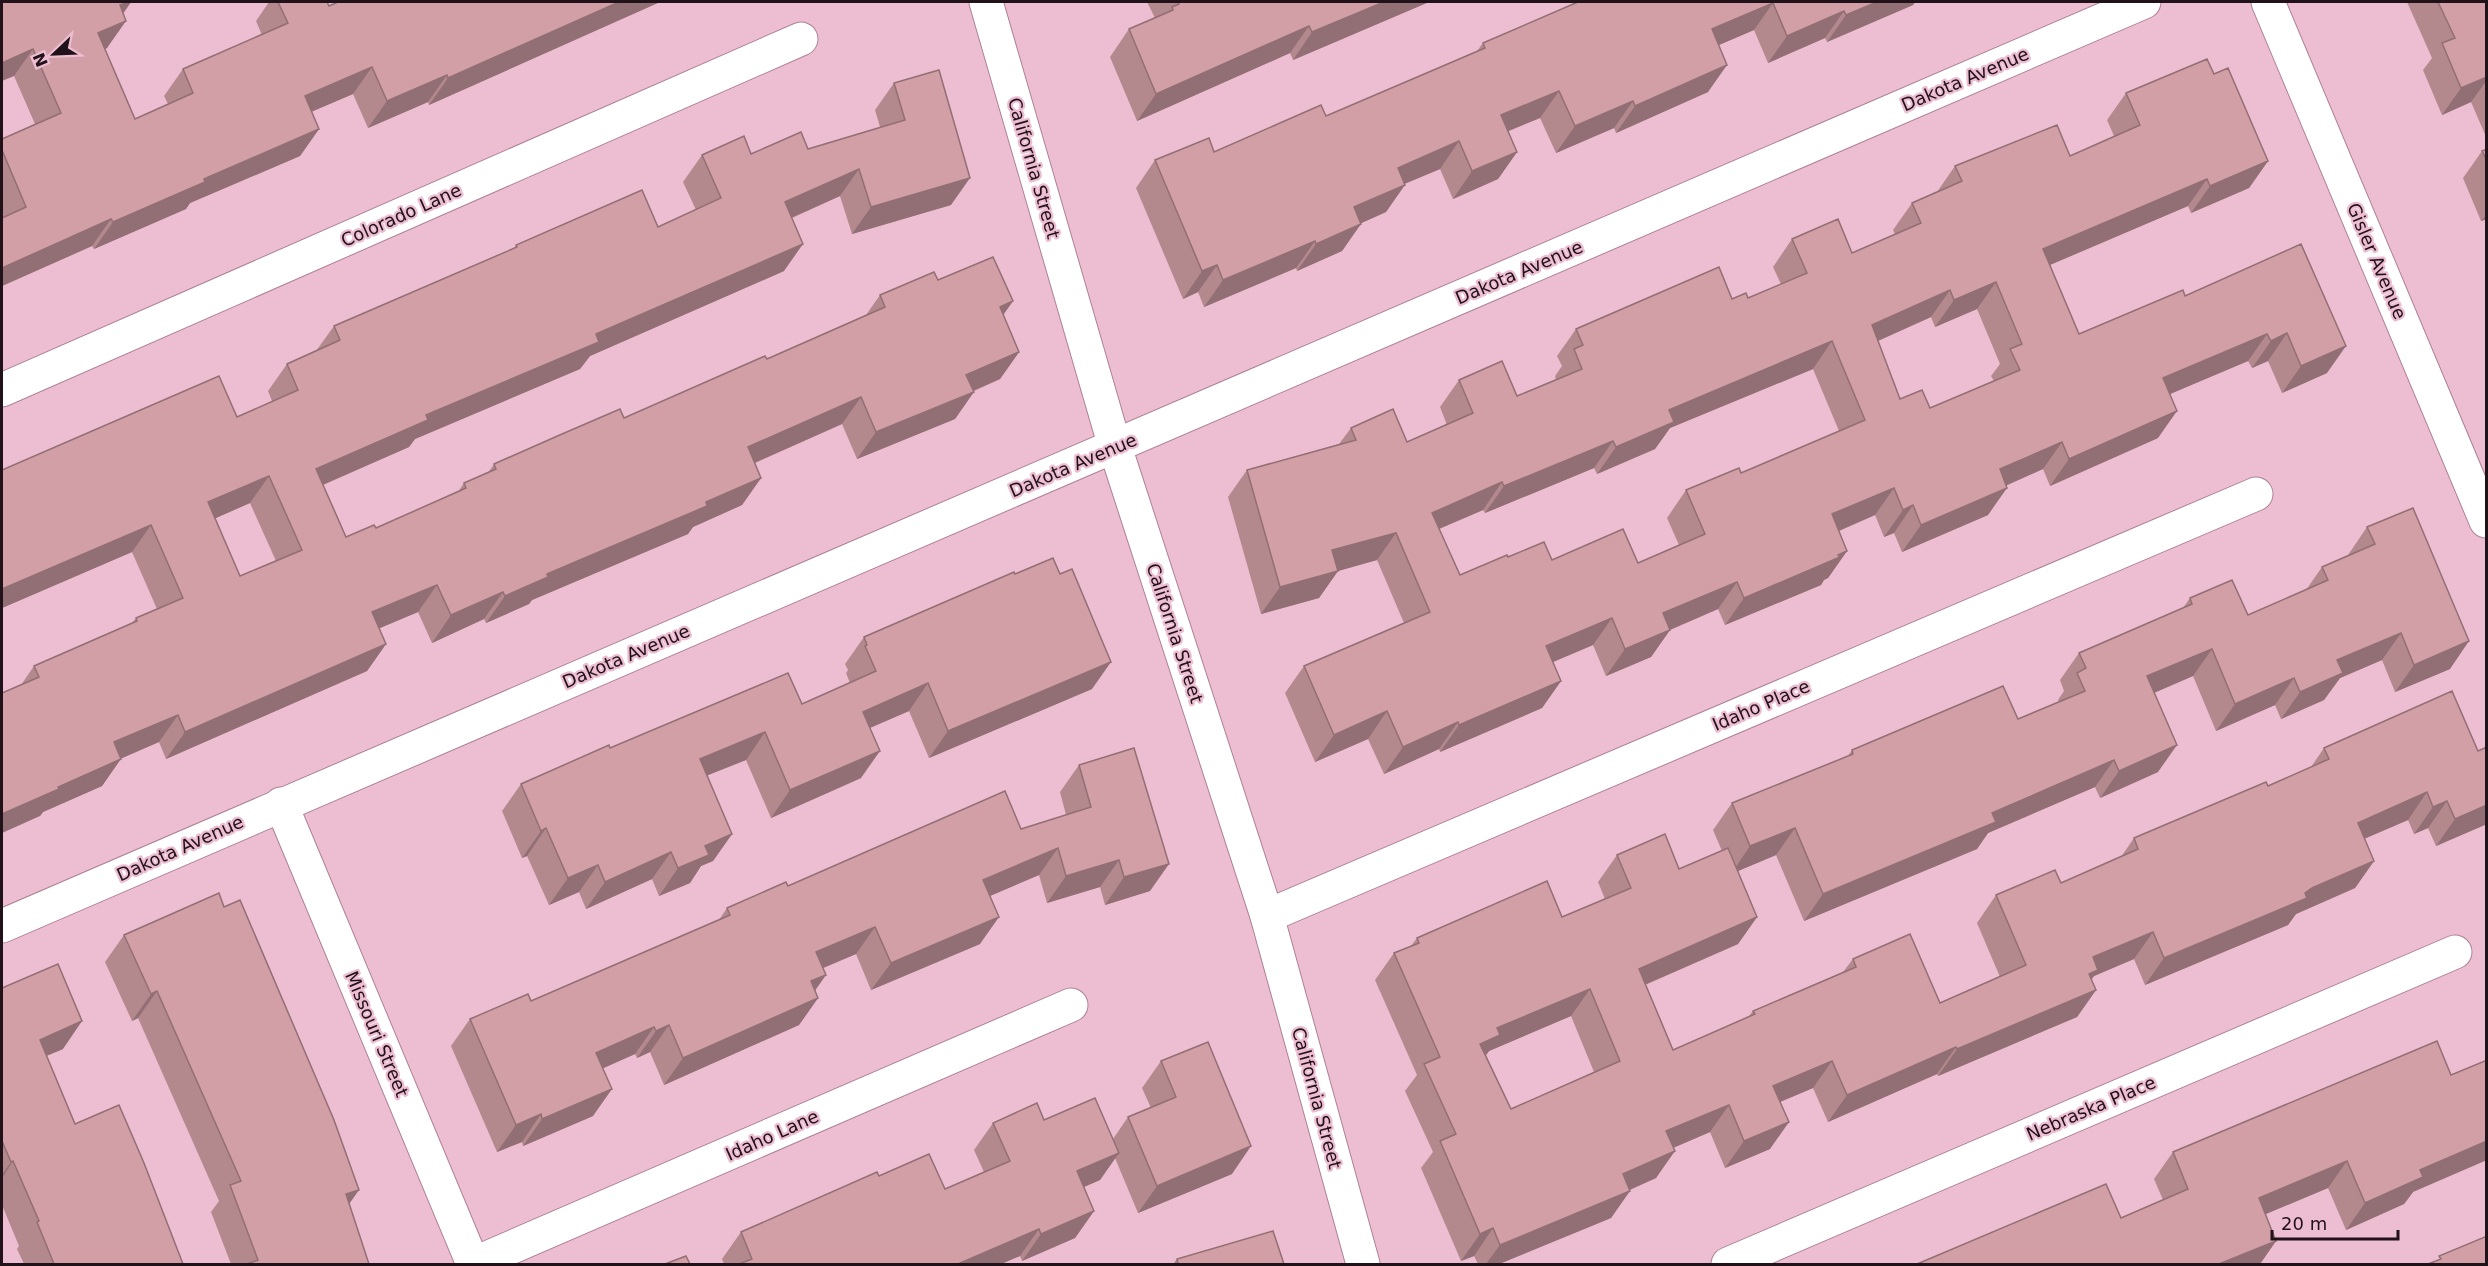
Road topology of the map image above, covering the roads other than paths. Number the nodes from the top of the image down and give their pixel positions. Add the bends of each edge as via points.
1 (986, 2) edge
2 (2144, 2) edge
3 (2268, 2) edge
4 (801, 39) dead end
5 (2, 390) edge
6 (1115, 447) junction
7 (2256, 494) dead end
8 (2487, 521) edge
9 (281, 804) junction
10 (1267, 916) junction
11 (2, 926) edge
12 (2455, 952) dead end
13 (1071, 1005) dead end
14 (473, 1264) edge
15 (1363, 1264) edge
16 (1728, 1264) edge

1 - 6 street, California Street
2 - 6 street, Dakota Avenue
3 - 8 street, Gisler Avenue
4 - 5 street, Colorado Lane
6 - 9 street, Dakota Avenue
6 - 10 street, California Street
7 - 10 street, Idaho Place
9 - 11 street, Dakota Avenue
9 - 14 street, Missouri Street
10 - 15 street, California Street
12 - 16 street, Nebraska Place
13 - 14 street, Idaho Lane

